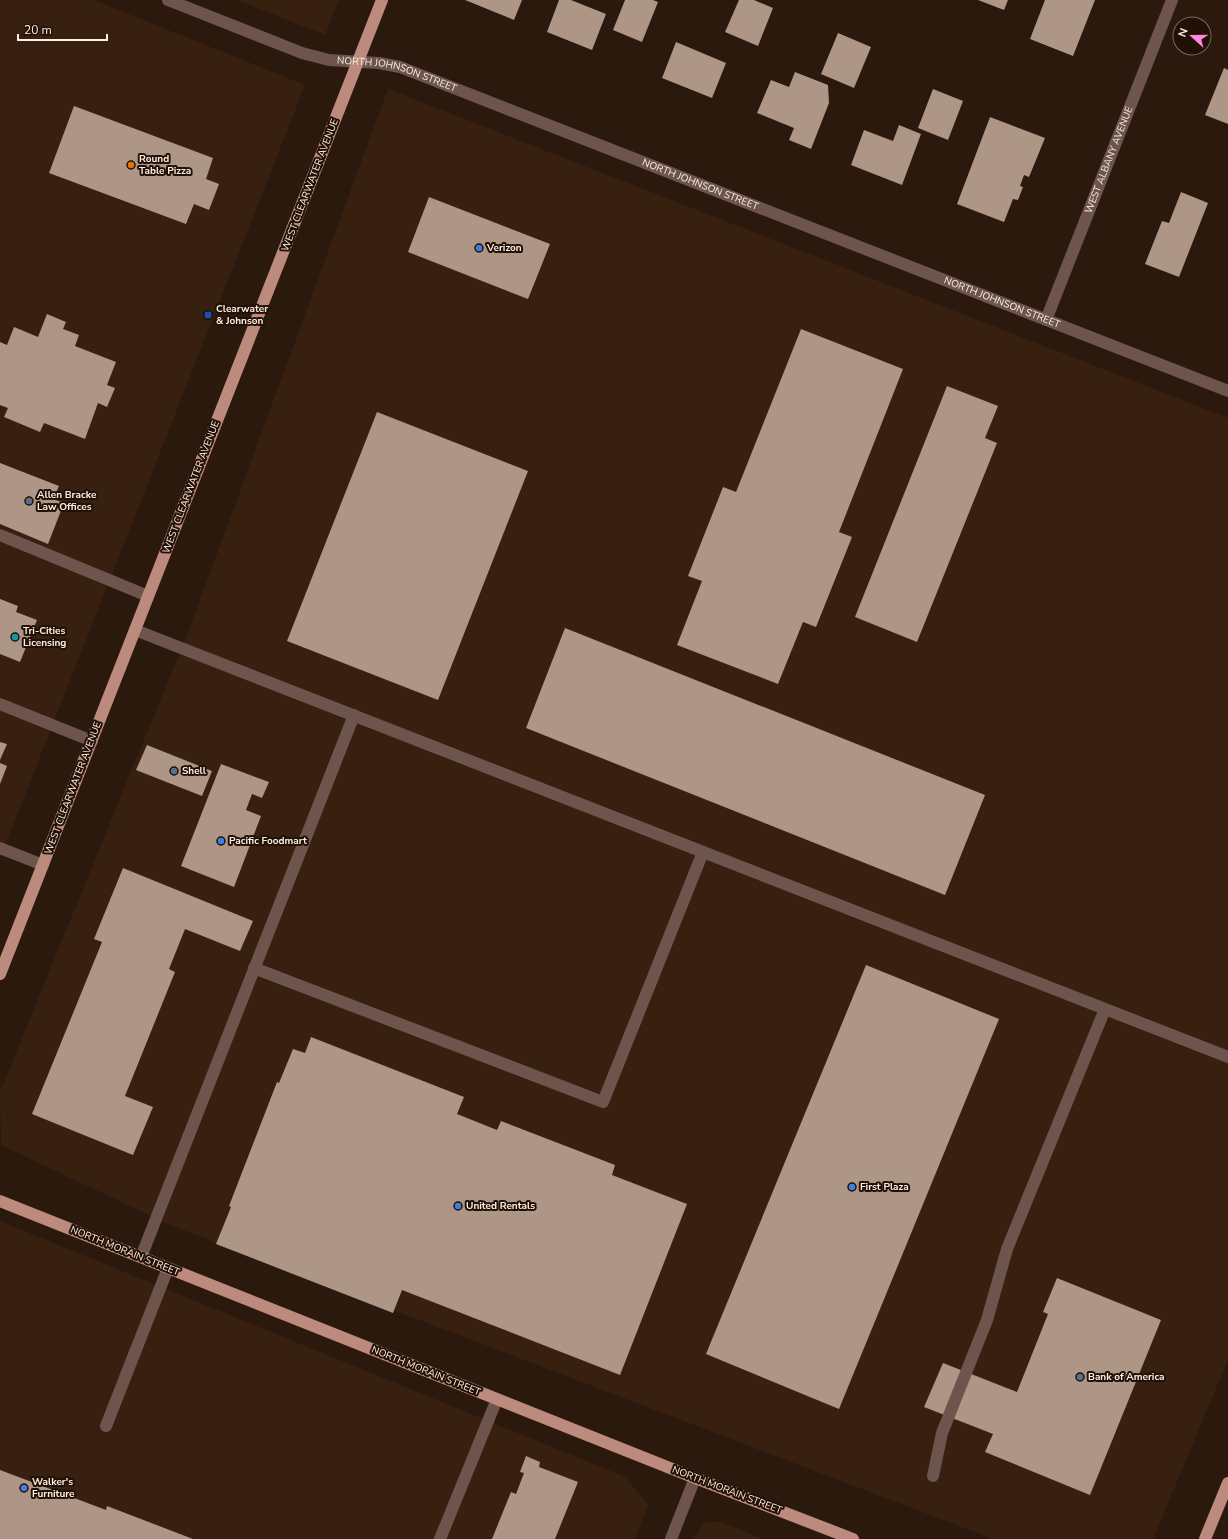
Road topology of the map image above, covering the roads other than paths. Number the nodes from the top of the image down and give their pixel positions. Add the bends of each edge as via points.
1 (168, 0) edge
2 (382, 0) edge
3 (1172, 0) edge
4 (358, 62) junction
5 (1046, 320) junction
6 (1228, 391) edge
7 (0, 535) edge
8 (148, 596) junction
9 (135, 630) junction
10 (0, 704) edge
11 (354, 715) junction
12 (92, 741) junction
13 (0, 848) edge
14 (703, 852) junction
15 (43, 865) junction
16 (254, 968) junction
17 (0, 974) edge
18 (1104, 1009) junction
19 (1228, 1058) edge
20 (0, 1202) edge
21 (141, 1257) junction
22 (168, 1268) junction
23 (497, 1400) junction
24 (106, 1426) dead end
25 (933, 1476) dead end
26 (695, 1478) junction
27 (1228, 1483) edge
28 (440, 1539) edge
29 (671, 1539) edge
30 (852, 1539) edge
31 (1205, 1539) edge

1 - 4 street, NORTH JOHNSON STREET via 302,53 329,60
2 - 4 main road, WEST CLEARWATER AVENUE
3 - 5 street, WEST ALBANY AVENUE
4 - 5 street, NORTH JOHNSON STREET via 400,67
4 - 8 main road, WEST CLEARWATER AVENUE
5 - 6 street, NORTH JOHNSON STREET
7 - 8 street
8 - 9 main road, WEST CLEARWATER AVENUE
9 - 11 street
9 - 12 main road, WEST CLEARWATER AVENUE
10 - 12 street
11 - 14 street
11 - 16 street
12 - 15 main road, WEST CLEARWATER AVENUE
13 - 15 street
14 - 16 street via 604,1102
14 - 18 street
15 - 17 main road, WEST CLEARWATER AVENUE
16 - 21 street
18 - 19 street
18 - 25 street via 1007,1249 987,1320 942,1433
20 - 21 main road, NORTH MORAIN STREET
21 - 22 main road, NORTH MORAIN STREET
22 - 23 main road, NORTH MORAIN STREET
22 - 24 street
23 - 26 main road, NORTH MORAIN STREET
23 - 28 street
26 - 29 street
26 - 30 main road, NORTH MORAIN STREET
27 - 31 main road

